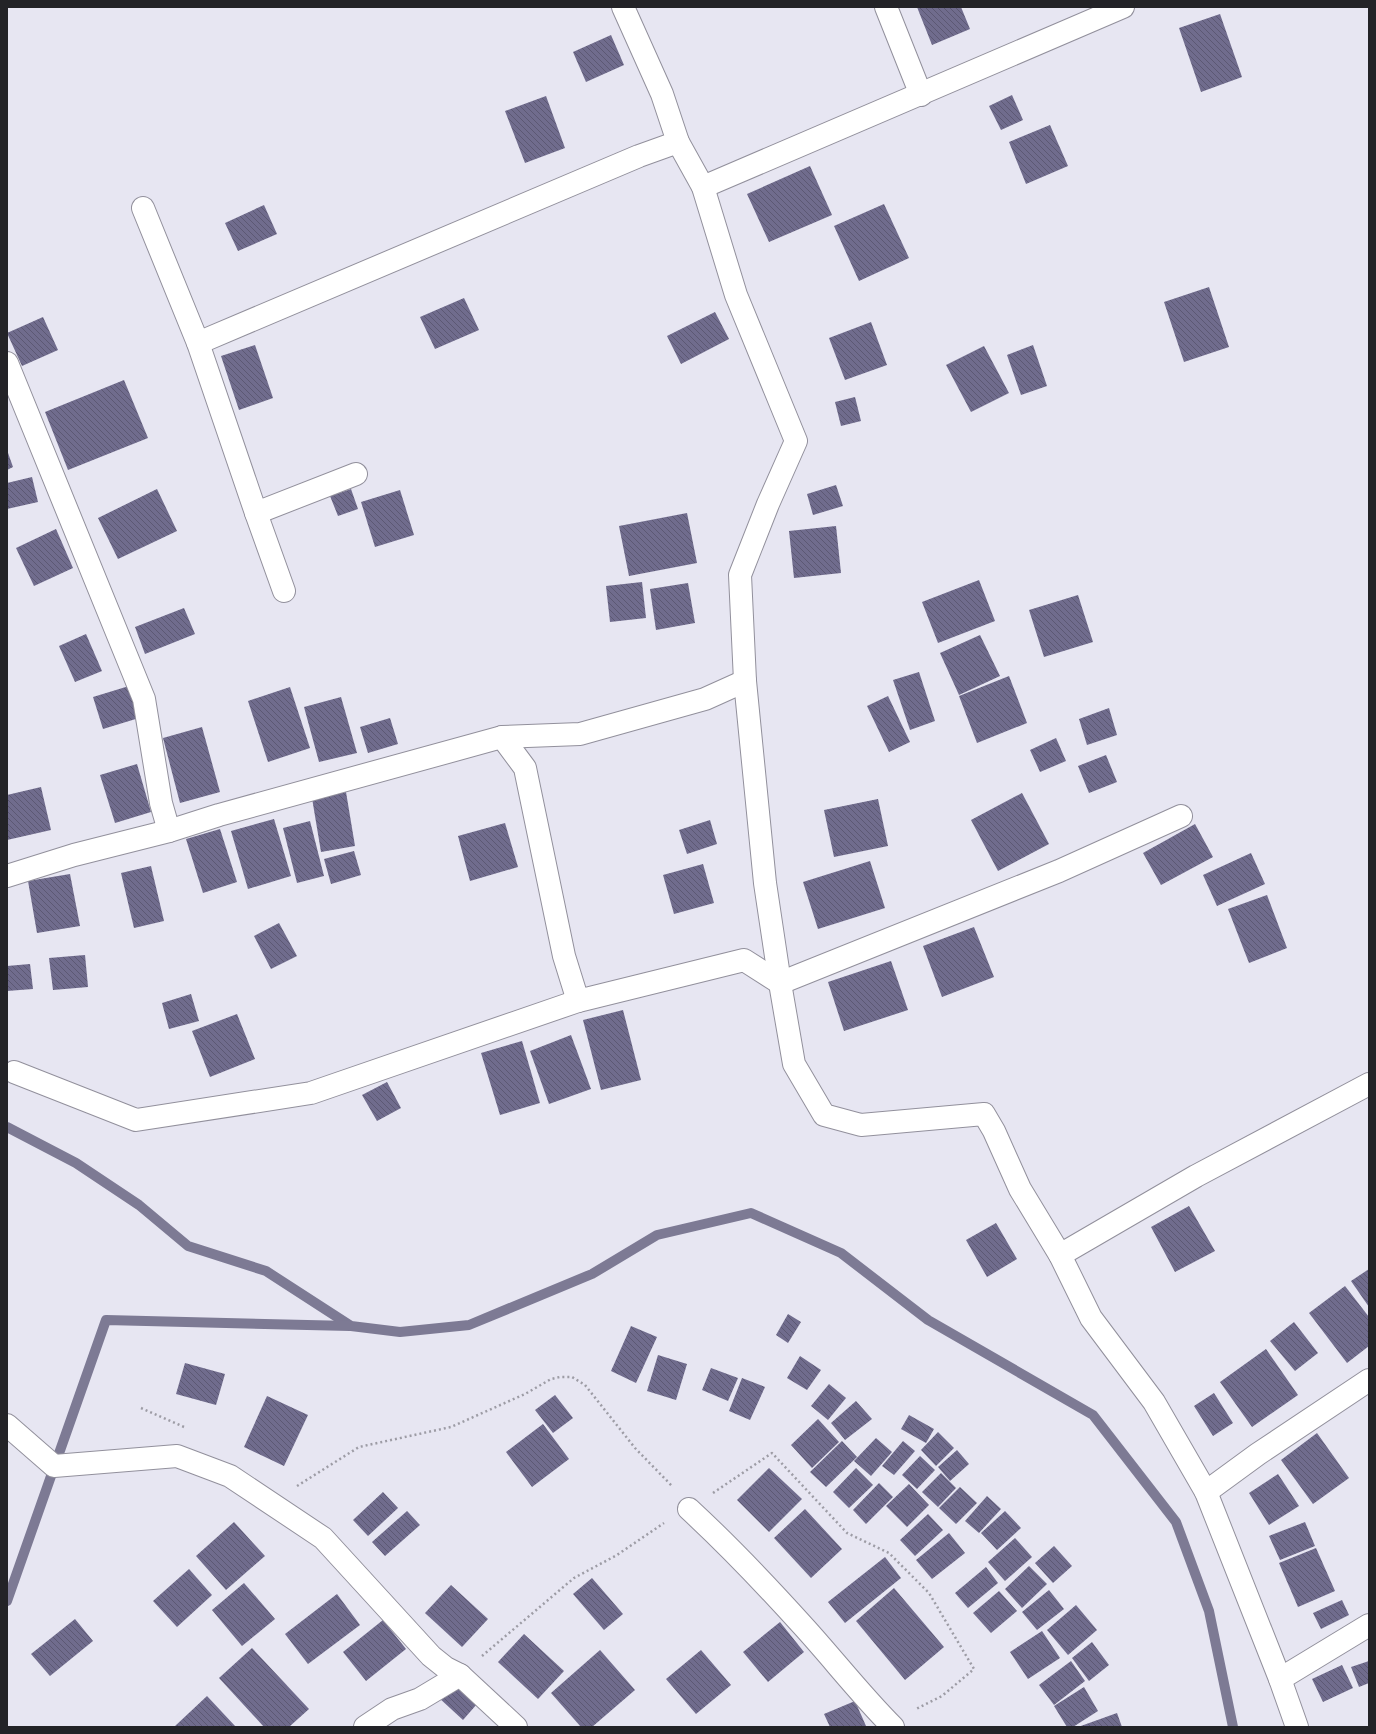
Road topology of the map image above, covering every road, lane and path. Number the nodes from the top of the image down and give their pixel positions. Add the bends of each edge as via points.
1 (623, 7) edge
2 (886, 7) edge
3 (1123, 7) edge
4 (921, 95) junction
5 (678, 142) junction
6 (703, 187) junction
7 (143, 208) dead end
8 (198, 343) junction
9 (7, 363) edge
10 (356, 474) dead end
11 (256, 513) junction
12 (284, 591) dead end
13 (745, 681) junction
14 (502, 737) junction
15 (1181, 816) dead end
16 (169, 831) junction
17 (7, 876) edge
18 (780, 983) junction
19 (578, 1001) junction
20 (14, 1072) dead end
21 (1369, 1084) edge
22 (1060, 1255) junction
23 (1369, 1380) edge
24 (141, 1408) dead end
25 (7, 1424) edge
26 (191, 1430) dead end
27 (295, 1488) dead end
28 (1206, 1492) junction
29 (689, 1509) junction
30 (1369, 1625) edge
31 (460, 1675) junction
32 (1280, 1679) junction
33 (888, 1726) edge
34 (365, 1727) edge
35 (516, 1727) edge
36 (1297, 1727) edge

1 - 5 street via 662,94
2 - 4 street
3 - 4 street
4 - 6 street
5 - 6 street
5 - 8 street via 639,156
6 - 13 street via 736,295 796,441 740,575
7 - 8 street
8 - 11 street
9 - 16 street via 144,700 161,803
10 - 11 street
11 - 12 street
13 - 14 street via 705,699 580,734
13 - 18 street via 765,883
14 - 16 street
14 - 19 street via 525,768 564,956
15 - 18 street via 1059,871
16 - 17 street via 74,855
18 - 19 street via 744,960
18 - 22 street via 794,1064 824,1116 861,1125 984,1114 1020,1189
19 - 20 street via 311,1093 136,1120
21 - 22 street via 1196,1176
22 - 28 street via 1092,1318 1154,1402
23 - 28 street
24 - 26 path
25 - 31 street via 54,1466 177,1456 230,1476 323,1538 431,1656
27 - 29 path via 359,1447 451,1427 525,1394 551,1379 564,1376 578,1379 585,1385 635,1448 674,1488
28 - 32 street
29 - 31 path via 671,1518 617,1555 574,1578
29 - 33 street via 741,1558 805,1628
29 - 33 path via 772,1453 847,1533 889,1553 929,1593 974,1669 942,1696
30 - 32 street
31 - 34 street via 420,1699 392,1708
31 - 35 street
32 - 36 street

